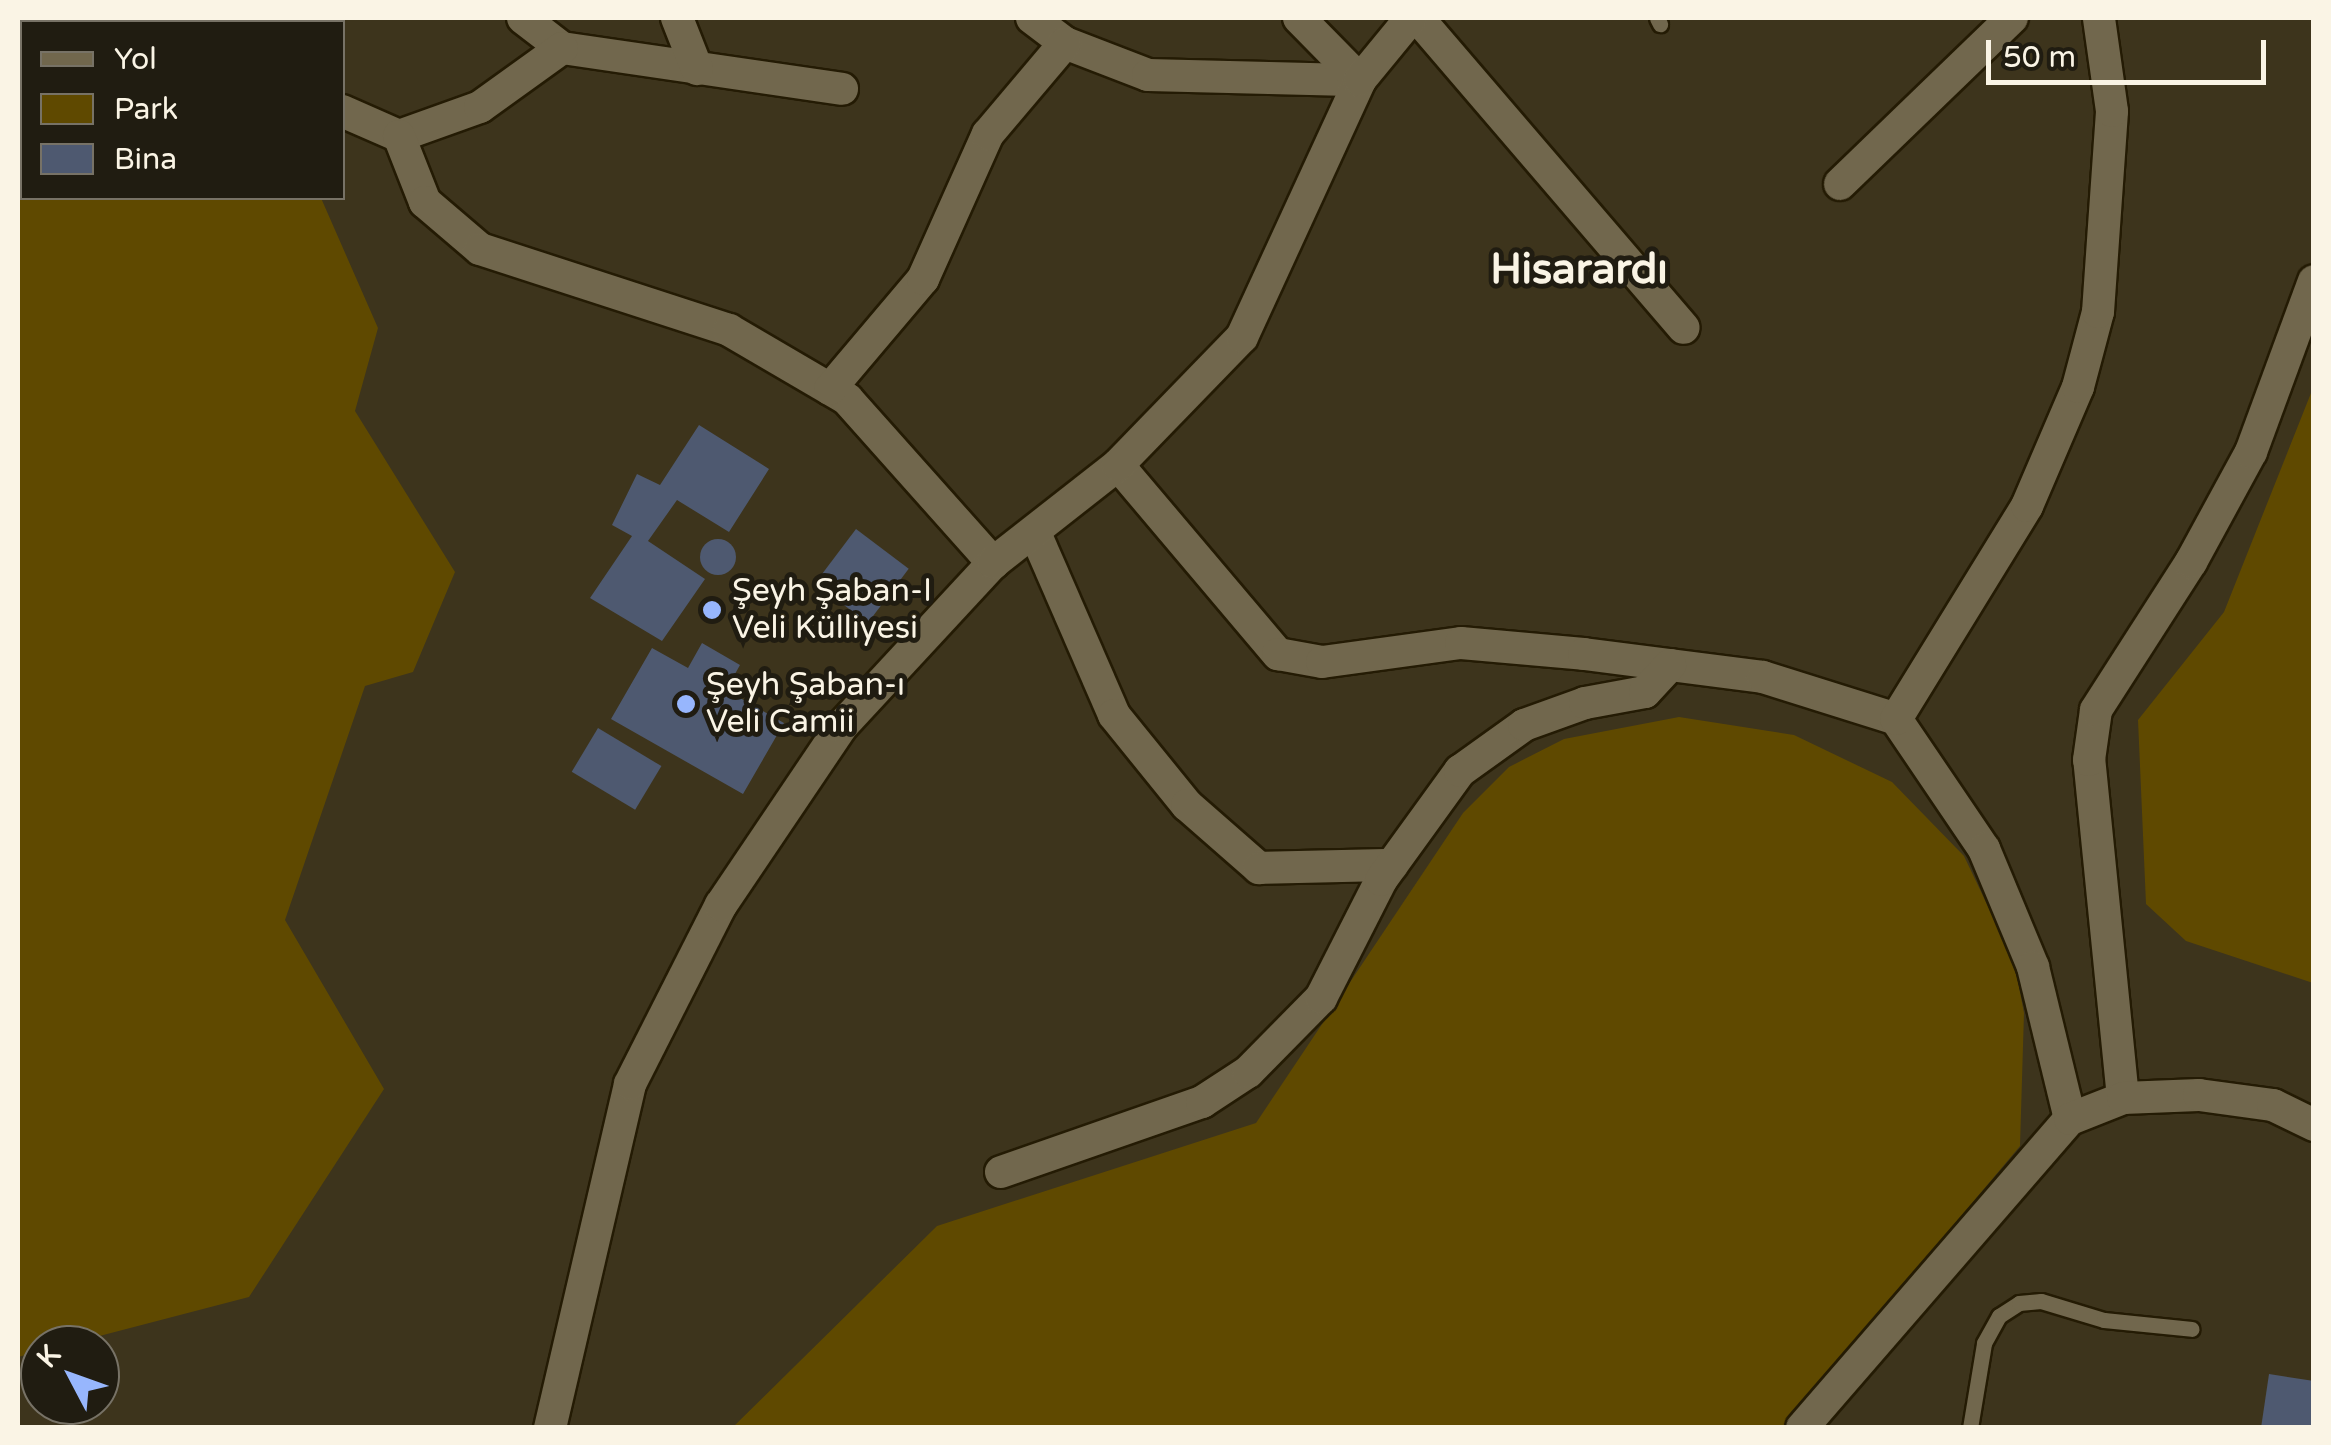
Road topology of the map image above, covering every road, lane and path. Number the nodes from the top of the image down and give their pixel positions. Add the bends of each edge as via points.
1 (523, 18) edge
2 (677, 18) edge
3 (1032, 18) edge
4 (1299, 18) edge
5 (1414, 18) edge
6 (2012, 18) edge
7 (2099, 18) edge
8 (1065, 43) junction
9 (562, 48) junction
10 (696, 69) junction
11 (1360, 80) junction
12 (842, 88) dead end
13 (345, 112) edge
14 (399, 136) junction
15 (1840, 184) dead end
16 (2314, 280) edge
17 (1684, 328) dead end
18 (830, 389) junction
19 (1118, 465) junction
20 (1036, 533) junction
21 (993, 562) junction
22 (1670, 665) junction
23 (1896, 719) junction
24 (1392, 864) junction
25 (2123, 1098) junction
26 (2070, 1119) junction
27 (2314, 1125) edge
28 (1001, 1172) dead end
29 (2192, 1328) dead end
30 (550, 1428) edge
31 (1802, 1428) edge
32 (1970, 1428) edge

1 - 9 street
2 - 10 street
3 - 8 street
4 - 11 street
5 - 11 street
5 - 17 street
6 - 15 street
7 - 23 street via 2112,111 2098,312 2078,388 2027,506
8 - 11 street via 1148,75
8 - 18 street via 988,134 923,279
9 - 10 street via 616,51
9 - 14 street via 480,108
10 - 12 street
11 - 19 street via 1242,338
13 - 14 street
14 - 18 street via 425,202 480,250 729,330
16 - 25 street via 2251,452 2191,562 2096,710 2089,760
18 - 21 street via 847,399
19 - 20 street
19 - 22 street via 1278,654 1322,662 1461,643
20 - 21 street
20 - 24 street via 1114,714 1188,805 1259,868
21 - 30 street via 842,727 720,904 630,1084
22 - 23 street via 1763,676
22 - 24 street via 1645,692 1568,709 1491,743 1460,771
23 - 26 street via 1984,849 2033,967
24 - 28 street via 1321,998 1248,1072 1202,1102
25 - 26 street
25 - 27 street via 2198,1096 2272,1105
26 - 31 street
29 - 32 lane via 2104,1320 2041,1301 2019,1303 1999,1316 1984,1343

